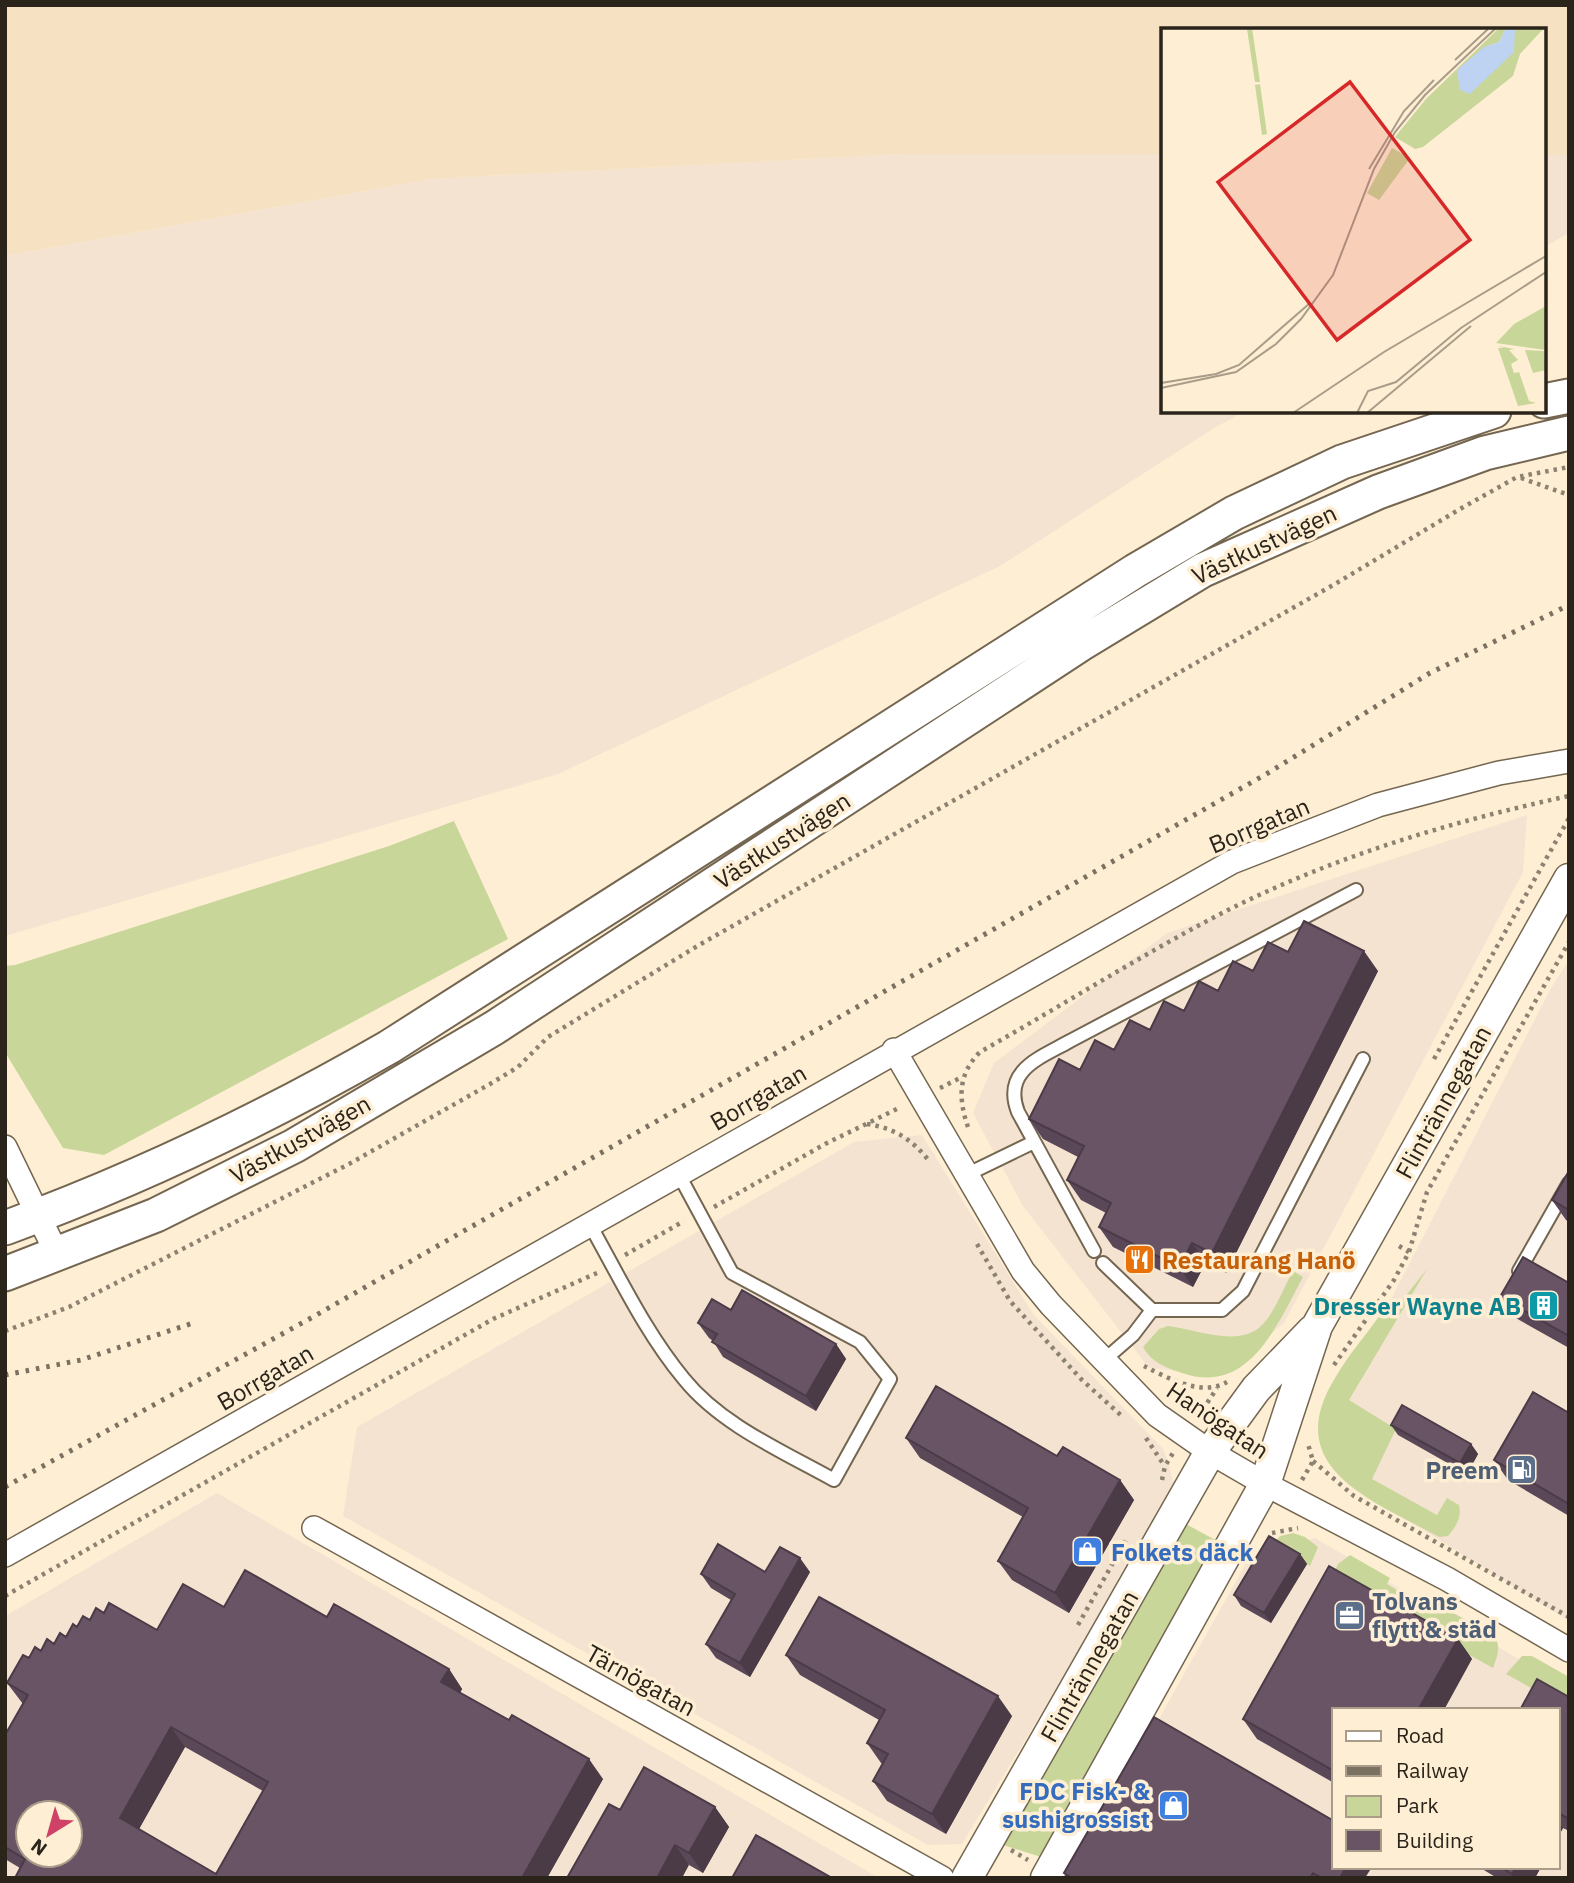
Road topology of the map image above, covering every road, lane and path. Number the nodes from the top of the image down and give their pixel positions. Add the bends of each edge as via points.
1 (1569, 396) edge
2 (1546, 401) edge
3 (1488, 413) edge
4 (1569, 433) edge
5 (1569, 467) edge
6 (1517, 477) junction
7 (1569, 495) edge
8 (1569, 761) edge
9 (1569, 796) edge
10 (1569, 818) edge
11 (1569, 880) edge
12 (1356, 890) dead end
13 (1569, 942) edge
14 (894, 1050) junction
15 (1363, 1059) dead end
16 (1433, 1060) dead end
17 (866, 1124) dead end
18 (1034, 1142) junction
19 (5, 1147) edge
20 (978, 1170) junction
21 (678, 1172) junction
22 (1569, 1183) edge
23 (700, 1214) junction
24 (38, 1216) junction
25 (589, 1223) junction
26 (5, 1228) edge
27 (1399, 1246) dead end
28 (1094, 1251) dead end
29 (1409, 1252) junction
30 (57, 1254) junction
31 (612, 1263) junction
32 (1103, 1263) dead end
33 (5, 1274) edge
34 (1511, 1284) edge
35 (1152, 1310) junction
36 (1317, 1326) junction
37 (5, 1331) edge
38 (1112, 1354) junction
39 (1331, 1369) dead end
40 (1236, 1378) dead end
41 (1210, 1452) junction
42 (1313, 1461) dead end
43 (1265, 1484) junction
44 (314, 1528) dead end
45 (5, 1555) edge
46 (5, 1596) edge
47 (1569, 1617) edge
48 (1569, 1650) edge
49 (942, 1878) edge
50 (967, 1878) edge
51 (1046, 1878) edge

1 - 2 main road
3 - 24 main road, Västkustvägen via 1342,462 1234,513 1135,571 377,1054 209,1141
4 - 30 main road, Västkustvägen via 1485,453 1378,492 1203,570 1081,644 482,1034 294,1146 156,1215
5 - 6 path
6 - 7 path
6 - 37 path via 699,945 564,1026 499,1078 349,1164 69,1307
8 - 14 street, Borrgatan via 1499,773 1378,805 1232,862
9 - 20 path via 1405,838 1275,889 1208,920 980,1052 962,1077 961,1091
10 - 16 path
11 - 36 street, Flintrännegatan
12 - 18 lane via 1030,1064 1017,1078 1012,1095
13 - 29 path via 1427,1192
14 - 20 street, Hanögatan
14 - 21 street, Borrgatan
15 - 35 lane via 1243,1291 1222,1310
17 - 23 path
18 - 20 lane
18 - 28 lane
19 - 24 street
20 - 38 street, Hanögatan via 1023,1271
21 - 23 lane
21 - 25 street, Borrgatan
22 - 34 lane
23 - 31 path
23 - 31 lane via 732,1273 860,1342 890,1379 834,1480 733,1423 685,1381
24 - 26 main road, Västkustvägen
24 - 30 street
25 - 31 lane
25 - 45 street, Borrgatan
27 - 29 path
29 - 39 path via 1376,1308
30 - 33 main road, Västkustvägen
31 - 46 path via 569,1288 494,1319
32 - 35 lane
35 - 38 lane
36 - 41 street, Flintrännegatan via 1256,1390
36 - 43 street, Flintrännegatan
38 - 40 path via 1178,1383 1217,1388
38 - 41 street, Hanögatan via 1157,1415
41 - 43 street, Hanögatan
41 - 50 street, Flintrännegatan
42 - 47 path via 1354,1496
43 - 48 street, Hanögatan via 1447,1579
43 - 51 street, Flintrännegatan
44 - 49 street, Tärnögatan

